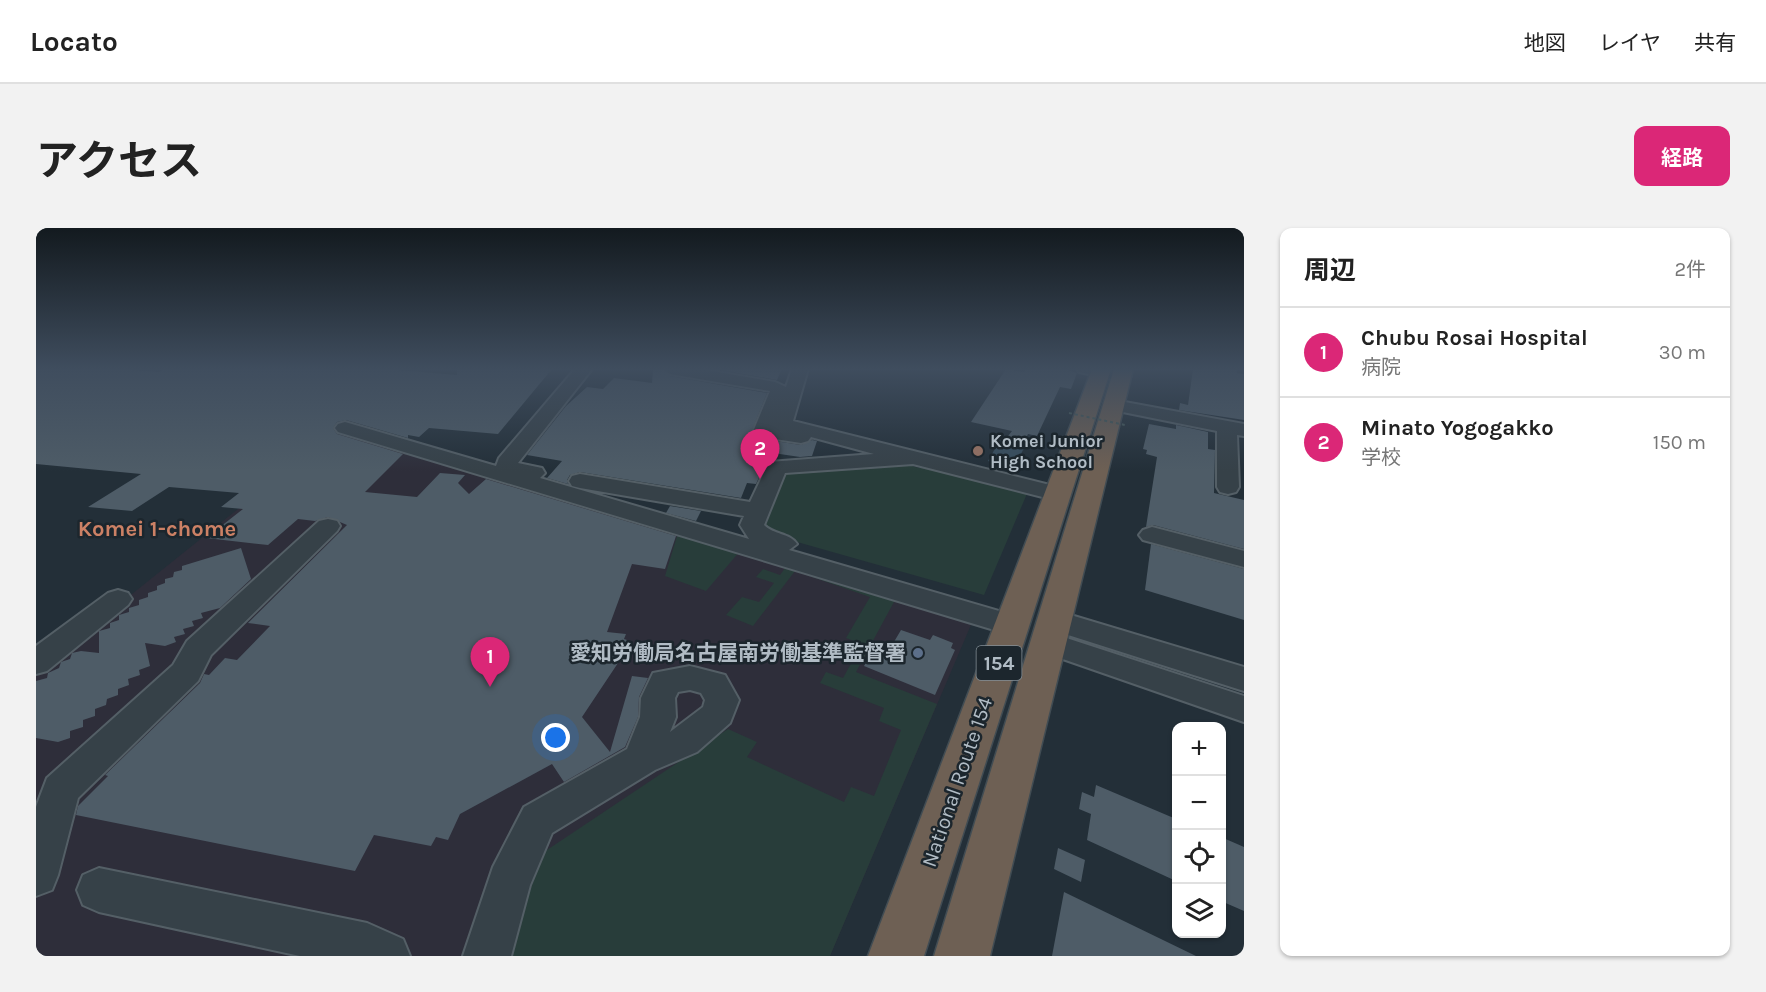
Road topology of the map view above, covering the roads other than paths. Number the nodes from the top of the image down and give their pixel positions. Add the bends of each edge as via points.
1 (556, 403) edge
2 (773, 403) edge
3 (789, 403) edge
4 (1102, 403) edge
5 (1106, 403) edge
6 (1164, 403) edge
7 (345, 428) dead end
8 (1235, 428) edge
9 (915, 458) junction
10 (834, 463) junction
11 (1228, 487) dead end
12 (1058, 494) junction
13 (758, 512) junction
14 (328, 526) dead end
15 (1152, 535) dead end
16 (1244, 559) edge
17 (117, 599) dead end
18 (1015, 617) junction
19 (1051, 632) junction
20 (36, 663) edge
21 (1244, 679) edge
22 (1244, 709) edge
23 (642, 759) dead end
24 (36, 875) edge
25 (99, 890) dead end
26 (386, 956) edge
27 (487, 956) edge
28 (896, 956) edge
29 (962, 956) edge

1 - 13 street via 507,466
2 - 10 street via 763,432 837,444
3 - 9 street via 782,424
4 - 12 highway, National Route 154 / 154
5 - 19 highway, 154
6 - 8 street
7 - 18 street
8 - 11 street
9 - 10 street
9 - 12 street
10 - 13 street via 777,467
12 - 18 highway, National Route 154 / 154
13 - 18 street via 752,525 765,538
14 - 24 street via 198,649 186,673 61,790
15 - 16 street
17 - 20 street
18 - 28 highway, National Route 154 / 154
19 - 21 street
19 - 22 street
19 - 29 highway, 154
23 - 27 street via 538,820 528,835
25 - 26 street via 367,947

